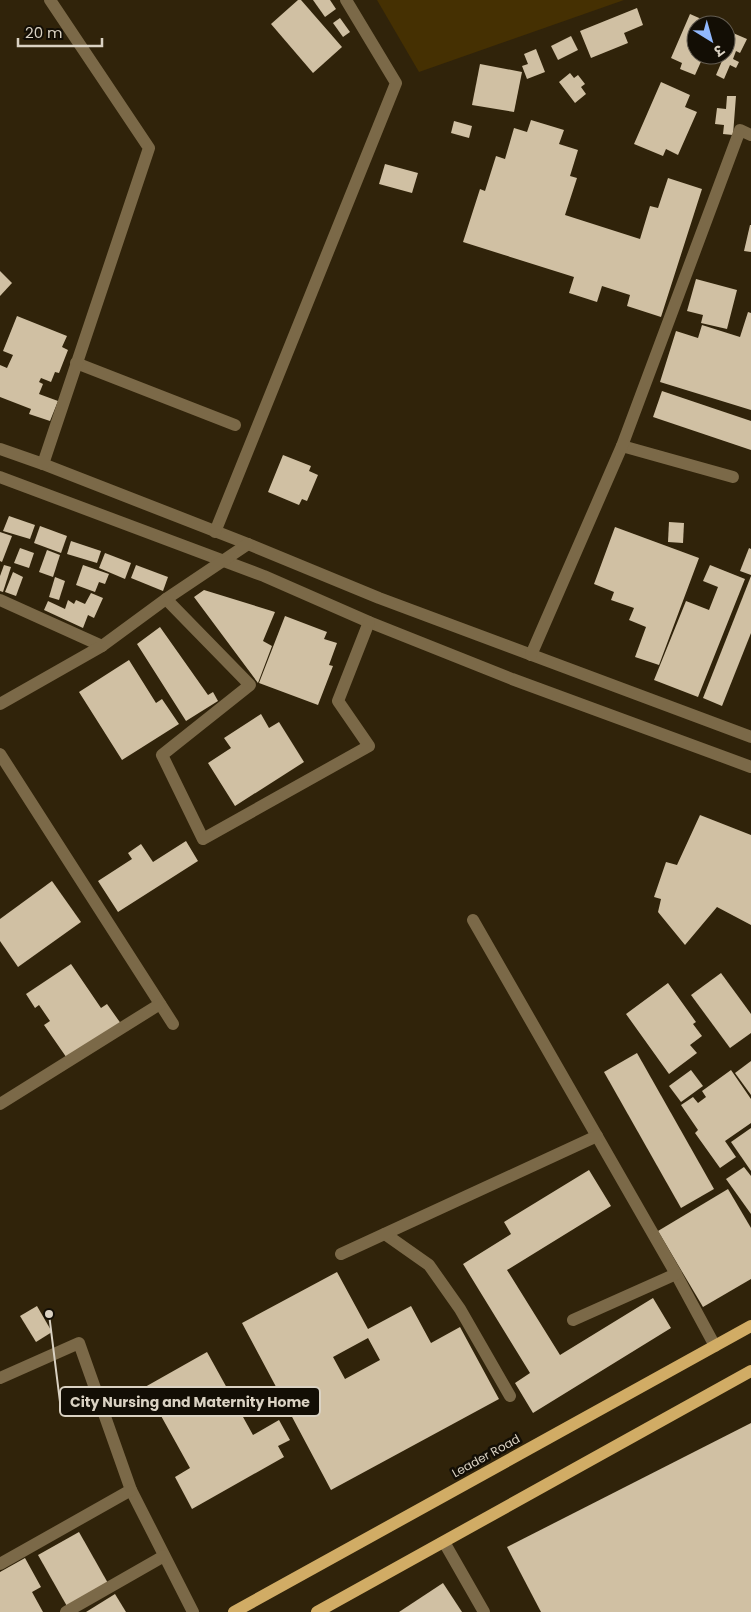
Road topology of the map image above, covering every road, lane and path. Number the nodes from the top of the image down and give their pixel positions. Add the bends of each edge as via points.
1 (50, 0) edge
2 (346, 0) edge
3 (751, 135) edge
4 (76, 363) junction
5 (235, 424) dead end
6 (622, 446) junction
7 (0, 449) edge
8 (43, 464) junction
9 (0, 477) edge
10 (733, 478) dead end
11 (215, 532) junction
12 (248, 544) junction
13 (222, 560) junction
14 (166, 599) junction
15 (0, 600) edge
16 (369, 622) junction
17 (102, 646) junction
18 (531, 655) junction
19 (0, 704) edge
20 (751, 737) edge
21 (0, 754) edge
22 (751, 767) edge
23 (473, 920) dead end
24 (160, 1004) junction
25 (173, 1024) dead end
26 (0, 1104) edge
27 (597, 1136) junction
28 (385, 1234) junction
29 (341, 1254) dead end
30 (676, 1274) junction
31 (573, 1320) dead end
32 (751, 1326) edge
33 (715, 1346) junction
34 (751, 1371) edge
35 (0, 1378) edge
36 (510, 1396) dead end
37 (131, 1490) junction
38 (444, 1542) junction
39 (164, 1556) junction
40 (0, 1564) edge
41 (66, 1612) edge
42 (193, 1612) edge
43 (234, 1612) edge
44 (317, 1612) edge
45 (484, 1612) edge

1 - 4 street via 149,148
2 - 11 street via 396,83
3 - 6 street via 740,130
4 - 5 street
4 - 8 street
6 - 10 street
6 - 18 street
7 - 8 street
8 - 11 street
9 - 13 street
11 - 12 street
12 - 13 street
12 - 18 street
13 - 14 street
13 - 16 street
14 - 16 street via 250,684 162,755 203,839 369,746 338,701
14 - 17 street
15 - 17 street
16 - 22 street via 512,679
17 - 19 street
18 - 20 street
21 - 24 street
23 - 27 street
24 - 25 street
24 - 26 street
27 - 28 street
27 - 30 street
28 - 29 street
28 - 36 street via 429,1266 460,1309
30 - 31 street
30 - 33 street
32 - 33 main road, Leader Road
33 - 43 main road, Leader Road
34 - 38 main road
35 - 37 street via 79,1343
37 - 39 street
37 - 40 street
38 - 44 main road
38 - 45 street
39 - 41 street
39 - 42 street

